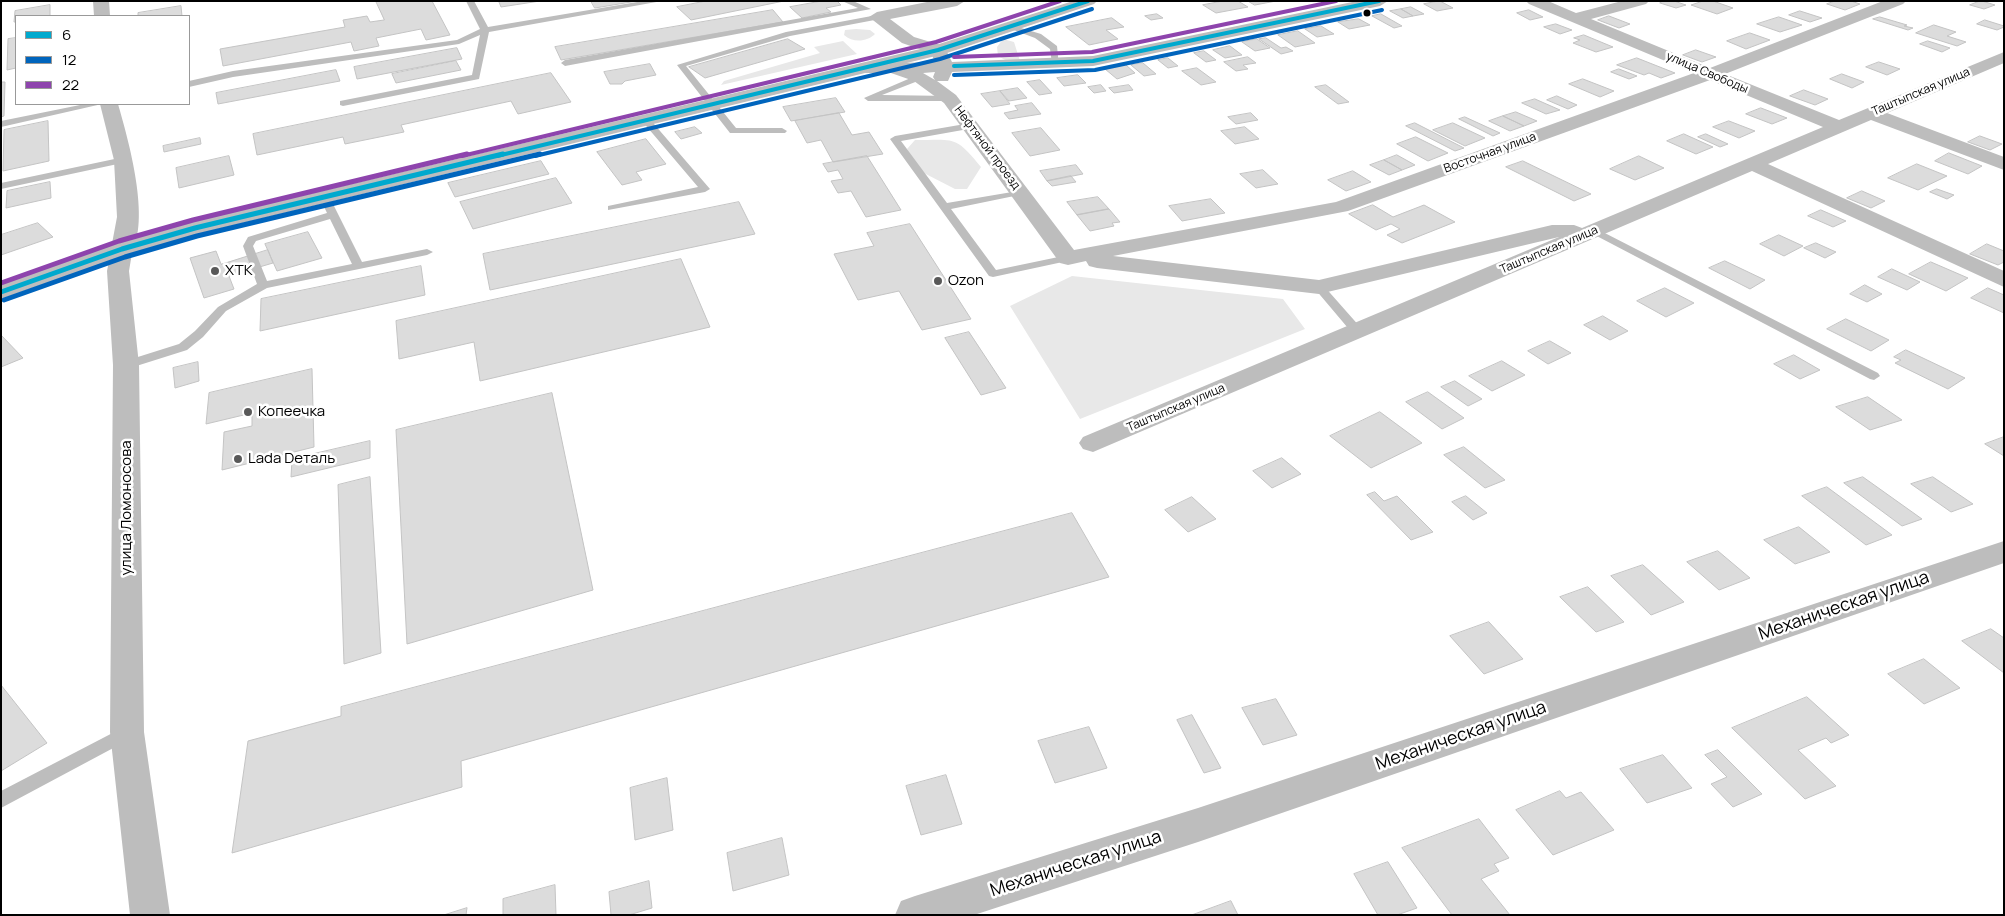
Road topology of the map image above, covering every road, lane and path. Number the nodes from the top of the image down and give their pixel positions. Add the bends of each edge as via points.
1 (101, 1) edge
2 (470, 1) edge
3 (658, 1) edge
4 (846, 1) edge
5 (857, 1) edge
6 (957, 1) edge
7 (1089, 1) edge
8 (1380, 1) edge
9 (1534, 1) edge
10 (1641, 1) edge
11 (1898, 1) edge
12 (872, 13) junction
13 (102, 15) edge
14 (1575, 18) junction
15 (1014, 27) junction
16 (485, 30) junction
17 (2004, 57) edge
18 (941, 58) junction
19 (565, 63) dead end
20 (1056, 64) junction
21 (884, 67) junction
22 (862, 69) junction
23 (1976, 69) junction
24 (1709, 74) junction
25 (920, 77) junction
26 (2004, 78) edge
27 (190, 84) edge
28 (950, 99) junction
29 (343, 103) dead end
30 (710, 104) junction
31 (92, 105) edge
32 (109, 105) edge
33 (1871, 114) junction
34 (646, 119) junction
35 (1, 124) edge
36 (971, 126) junction
37 (1839, 127) junction
38 (782, 131) dead end
39 (124, 160) junction
40 (1752, 164) junction
41 (2004, 164) edge
42 (1, 186) edge
43 (1020, 192) junction
44 (329, 205) junction
45 (944, 207) junction
46 (612, 208) dead end
47 (1595, 231) junction
48 (122, 248) junction
49 (427, 252) dead end
50 (1068, 258) junction
51 (359, 266) junction
52 (2004, 280) edge
53 (262, 286) junction
54 (1319, 286) junction
55 (1, 292) edge
56 (1358, 331) junction
57 (126, 365) junction
58 (1874, 376) dead end
59 (1093, 443) dead end
60 (2004, 552) edge
61 (128, 732) junction
62 (1, 800) edge
63 (150, 915) edge
64 (915, 915) edge

1 - 13 street
2 - 16 lane
3 - 16 lane
4 - 12 lane
5 - 12 lane
6 - 12 street
7 - 15 street
8 - 20 street via 1103,59
9 - 14 street, улица Свободы
10 - 14 street
11 - 24 street, Восточная улица
12 - 18 street via 908,40
12 - 19 lane
12 - 30 lane via 681,65
14 - 24 street, улица Свободы
15 - 18 street
15 - 20 lane via 1038,36 1054,48
16 - 27 lane via 459,42 233,74
16 - 29 lane via 476,77
17 - 23 street, Таштыпская улица
18 - 20 street
18 - 21 street
18 - 22 street
18 - 28 street via 942,79
21 - 22 street
21 - 25 street, Нефтяной проезд
22 - 30 street
23 - 26 street
23 - 33 street, Таштыпская улица
24 - 37 street, улица Свободы
24 - 50 street, Восточная улица via 1340,206
25 - 28 street, Нефтяной проезд
25 - 28 lane via 868,98
28 - 36 street, Нефтяной проезд
30 - 34 street
30 - 38 lane via 733,131
31 - 35 lane
32 - 39 street, улица Ломоносова
33 - 37 street, Таштыпская улица
33 - 41 street
34 - 44 street
34 - 46 lane via 705,189
36 - 43 street, Нефтяной проезд
36 - 45 lane via 895,139
37 - 40 street, Таштыпская улица
39 - 42 lane
39 - 48 street, улица Ломоносова via 128,217
40 - 47 street, Таштыпская улица
40 - 52 street
43 - 45 lane
43 - 50 street, Нефтяной проезд
44 - 48 street
44 - 51 lane
44 - 53 lane via 252,239 248,246
45 - 50 lane via 993,274
47 - 54 street via 1552,230
47 - 56 street, Таштыпская улица
47 - 58 lane
48 - 55 street
48 - 57 street, улица Ломоносова via 118,271
49 - 51 lane
50 - 54 street
51 - 53 lane
53 - 57 lane via 222,308 183,347
54 - 56 lane
56 - 59 street, Таштыпская улица
57 - 61 street, улица Ломоносова
60 - 64 street, Механическая улица via 1207,822
61 - 62 lane
61 - 63 street, улица Ломоносова

